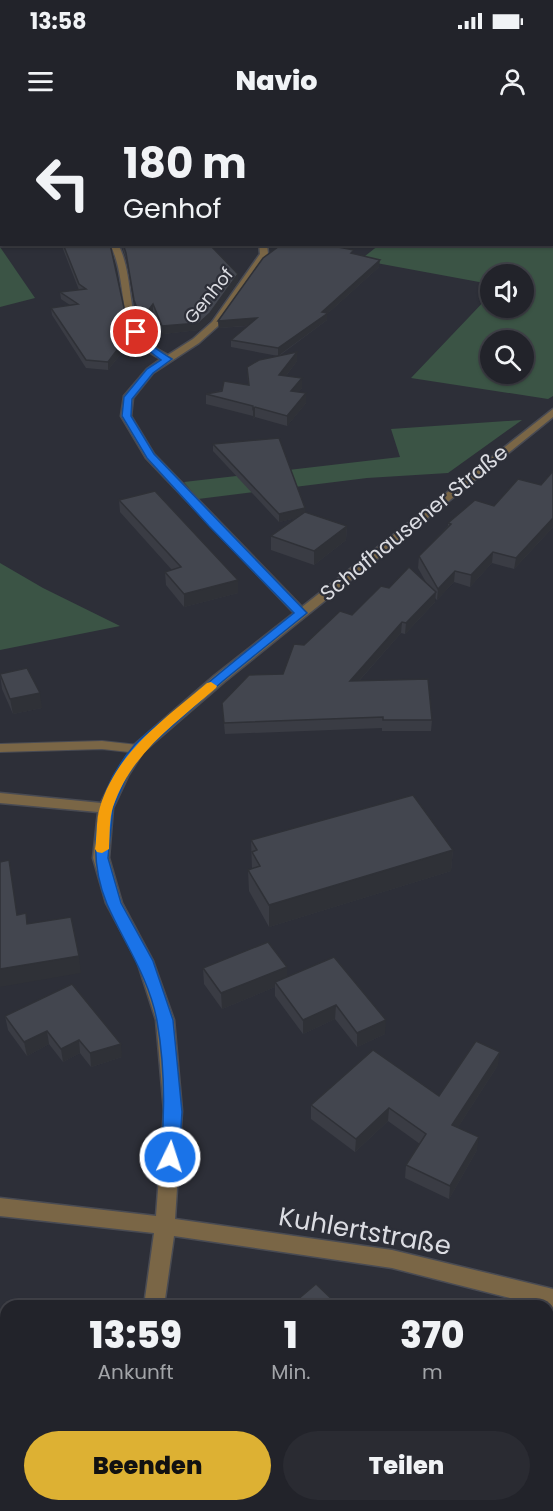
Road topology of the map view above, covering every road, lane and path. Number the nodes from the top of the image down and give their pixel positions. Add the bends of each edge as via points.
1 (115, 246) edge
2 (263, 246) edge
3 (168, 359) junction
4 (553, 412) edge
5 (301, 613) junction
6 (0, 748) edge
7 (138, 749) junction
8 (0, 798) edge
9 (106, 808) junction
10 (0, 1207) edge
11 (165, 1226) junction
12 (553, 1299) edge
13 (154, 1300) edge

1 - 3 street via 123,264 130,322 143,343
2 - 3 street, Genhof via 264,254 215,324
3 - 5 street, Genhof via 150,371 128,399 126,416 150,456
4 - 5 street, Schafhausener Straße
5 - 7 street, Schafhausener Straße
6 - 7 lane via 102,745
7 - 9 street, Schafhausener Straße
8 - 9 street
9 - 11 street, Schafhausener Straße via 101,858 114,903 145,961 165,1020 173,1112
10 - 11 street, Kuhlertstraße
11 - 12 street, Kuhlertstraße via 392,1259
11 - 13 street, Schafhausener Straße

